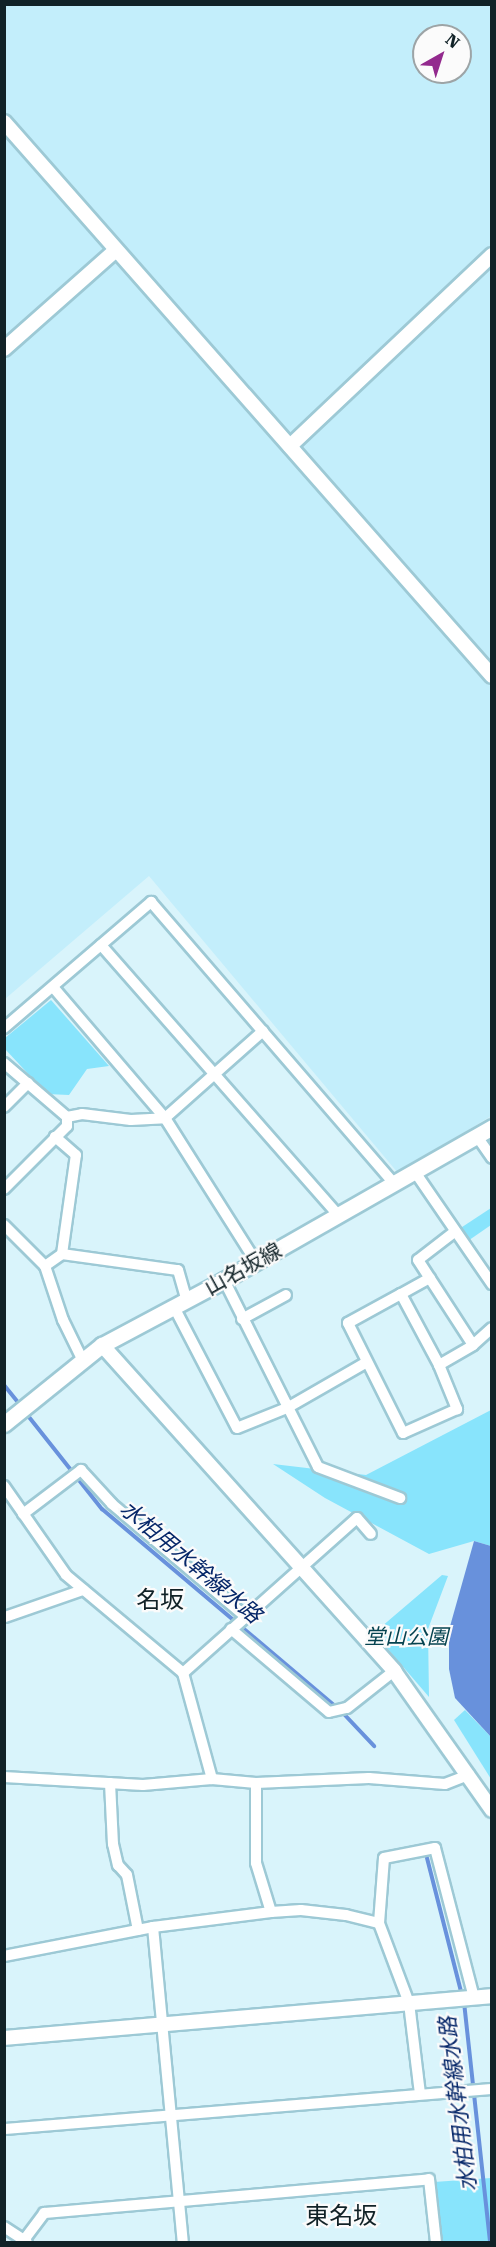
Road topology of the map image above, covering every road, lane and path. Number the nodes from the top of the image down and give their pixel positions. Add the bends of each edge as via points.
1 (4, 122) edge
2 (116, 250) junction
3 (492, 255) edge
4 (4, 349) edge
5 (290, 446) junction
6 (492, 676) edge
7 (101, 945) junction
8 (53, 987) junction
9 (4, 1028) edge
10 (263, 1031) junction
11 (4, 1063) edge
12 (215, 1077) junction
13 (28, 1083) junction
14 (4, 1107) edge
15 (67, 1117) junction
16 (165, 1118) junction
17 (486, 1131) edge
18 (55, 1137) junction
19 (492, 1158) edge
20 (415, 1172) junction
21 (394, 1184) junction
22 (4, 1189) edge
23 (339, 1216) junction
24 (7, 1232) edge
25 (453, 1233) junction
26 (62, 1254) junction
27 (256, 1262) junction
28 (45, 1266) junction
29 (430, 1278) junction
30 (224, 1280) junction
31 (492, 1284) edge
32 (401, 1294) junction
33 (286, 1295) dead end
34 (180, 1304) junction
35 (242, 1319) junction
36 (492, 1328) edge
37 (102, 1345) junction
38 (472, 1345) junction
39 (81, 1359) junction
40 (367, 1362) junction
41 (439, 1365) junction
42 (287, 1408) junction
43 (4, 1424) edge
44 (4, 1486) edge
45 (400, 1498) dead end
46 (23, 1514) junction
47 (372, 1534) dead end
48 (301, 1568) junction
49 (83, 1590) junction
50 (245, 1616) junction
51 (5, 1617) edge
52 (231, 1629) junction
53 (394, 1671) junction
54 (183, 1673) junction
55 (469, 1775) junction
56 (4, 1777) edge
57 (212, 1779) junction
58 (110, 1783) junction
59 (256, 1783) junction
60 (492, 1810) edge
61 (271, 1912) junction
62 (379, 1923) junction
63 (153, 1927) junction
64 (138, 1930) junction
65 (4, 1956) edge
66 (492, 1996) edge
67 (467, 1999) junction
68 (410, 2002) junction
69 (162, 2025) junction
70 (4, 2038) edge
71 (481, 2089) edge
72 (420, 2094) junction
73 (169, 2116) junction
74 (4, 2130) edge
75 (178, 2202) junction
76 (4, 2227) edge
77 (26, 2241) edge
78 (183, 2242) edge
79 (436, 2242) edge

1 - 2 street
2 - 4 street
2 - 5 street
3 - 5 street
5 - 6 street
7 - 8 street
7 - 10 street via 151,902
7 - 12 street
8 - 9 street
8 - 16 street
10 - 12 street
10 - 21 street
11 - 13 street
12 - 16 street
12 - 23 street
13 - 14 street
13 - 15 street
15 - 16 street via 82,1114 120,1119
15 - 18 street via 67,1126
16 - 27 street
17 - 19 street
17 - 20 main road, 山名坂線
18 - 22 street
18 - 26 street via 76,1155
20 - 21 main road, 山名坂線
20 - 25 street
21 - 23 main road, 山名坂線
23 - 27 main road, 山名坂線
24 - 28 street
25 - 29 street via 418,1260
25 - 31 street
26 - 28 street
26 - 34 street via 178,1270
27 - 30 main road, 山名坂線
28 - 39 street
29 - 32 street
29 - 38 street
30 - 34 main road, 山名坂線
30 - 35 street
32 - 40 street via 348,1323
32 - 41 street
33 - 35 street
34 - 37 main road, 山名坂線
34 - 42 street via 237,1428
35 - 42 street
36 - 38 street
37 - 39 main road, 山名坂線
37 - 48 street
38 - 41 street
39 - 43 main road, 山名坂線
40 - 41 street via 403,1433 457,1409
40 - 42 street
42 - 45 street via 318,1467
44 - 46 street
46 - 49 street via 66,1575
46 - 50 street via 81,1470 112,1504
47 - 48 street via 357,1518
48 - 50 street
48 - 53 street
49 - 51 street
49 - 54 street
50 - 52 street
52 - 53 street via 329,1712 347,1708
52 - 54 street
53 - 55 street
54 - 57 street
55 - 59 street via 445,1784 369,1778
55 - 60 street
56 - 58 street
57 - 58 street via 143,1785
57 - 59 street
58 - 64 street via 113,1844 118,1865 127,1875
59 - 61 street via 256,1863
61 - 62 street via 346,1914
61 - 63 street
62 - 67 street via 384,1858 435,1848
62 - 68 street
63 - 64 street
63 - 69 street
64 - 65 street
66 - 67 street
67 - 68 street
68 - 69 street
68 - 72 street
69 - 70 street
69 - 73 street
71 - 72 street
72 - 73 street
73 - 74 street
73 - 75 street
75 - 77 street via 44,2212
75 - 78 street
75 - 79 street via 429,2179
76 - 77 street

